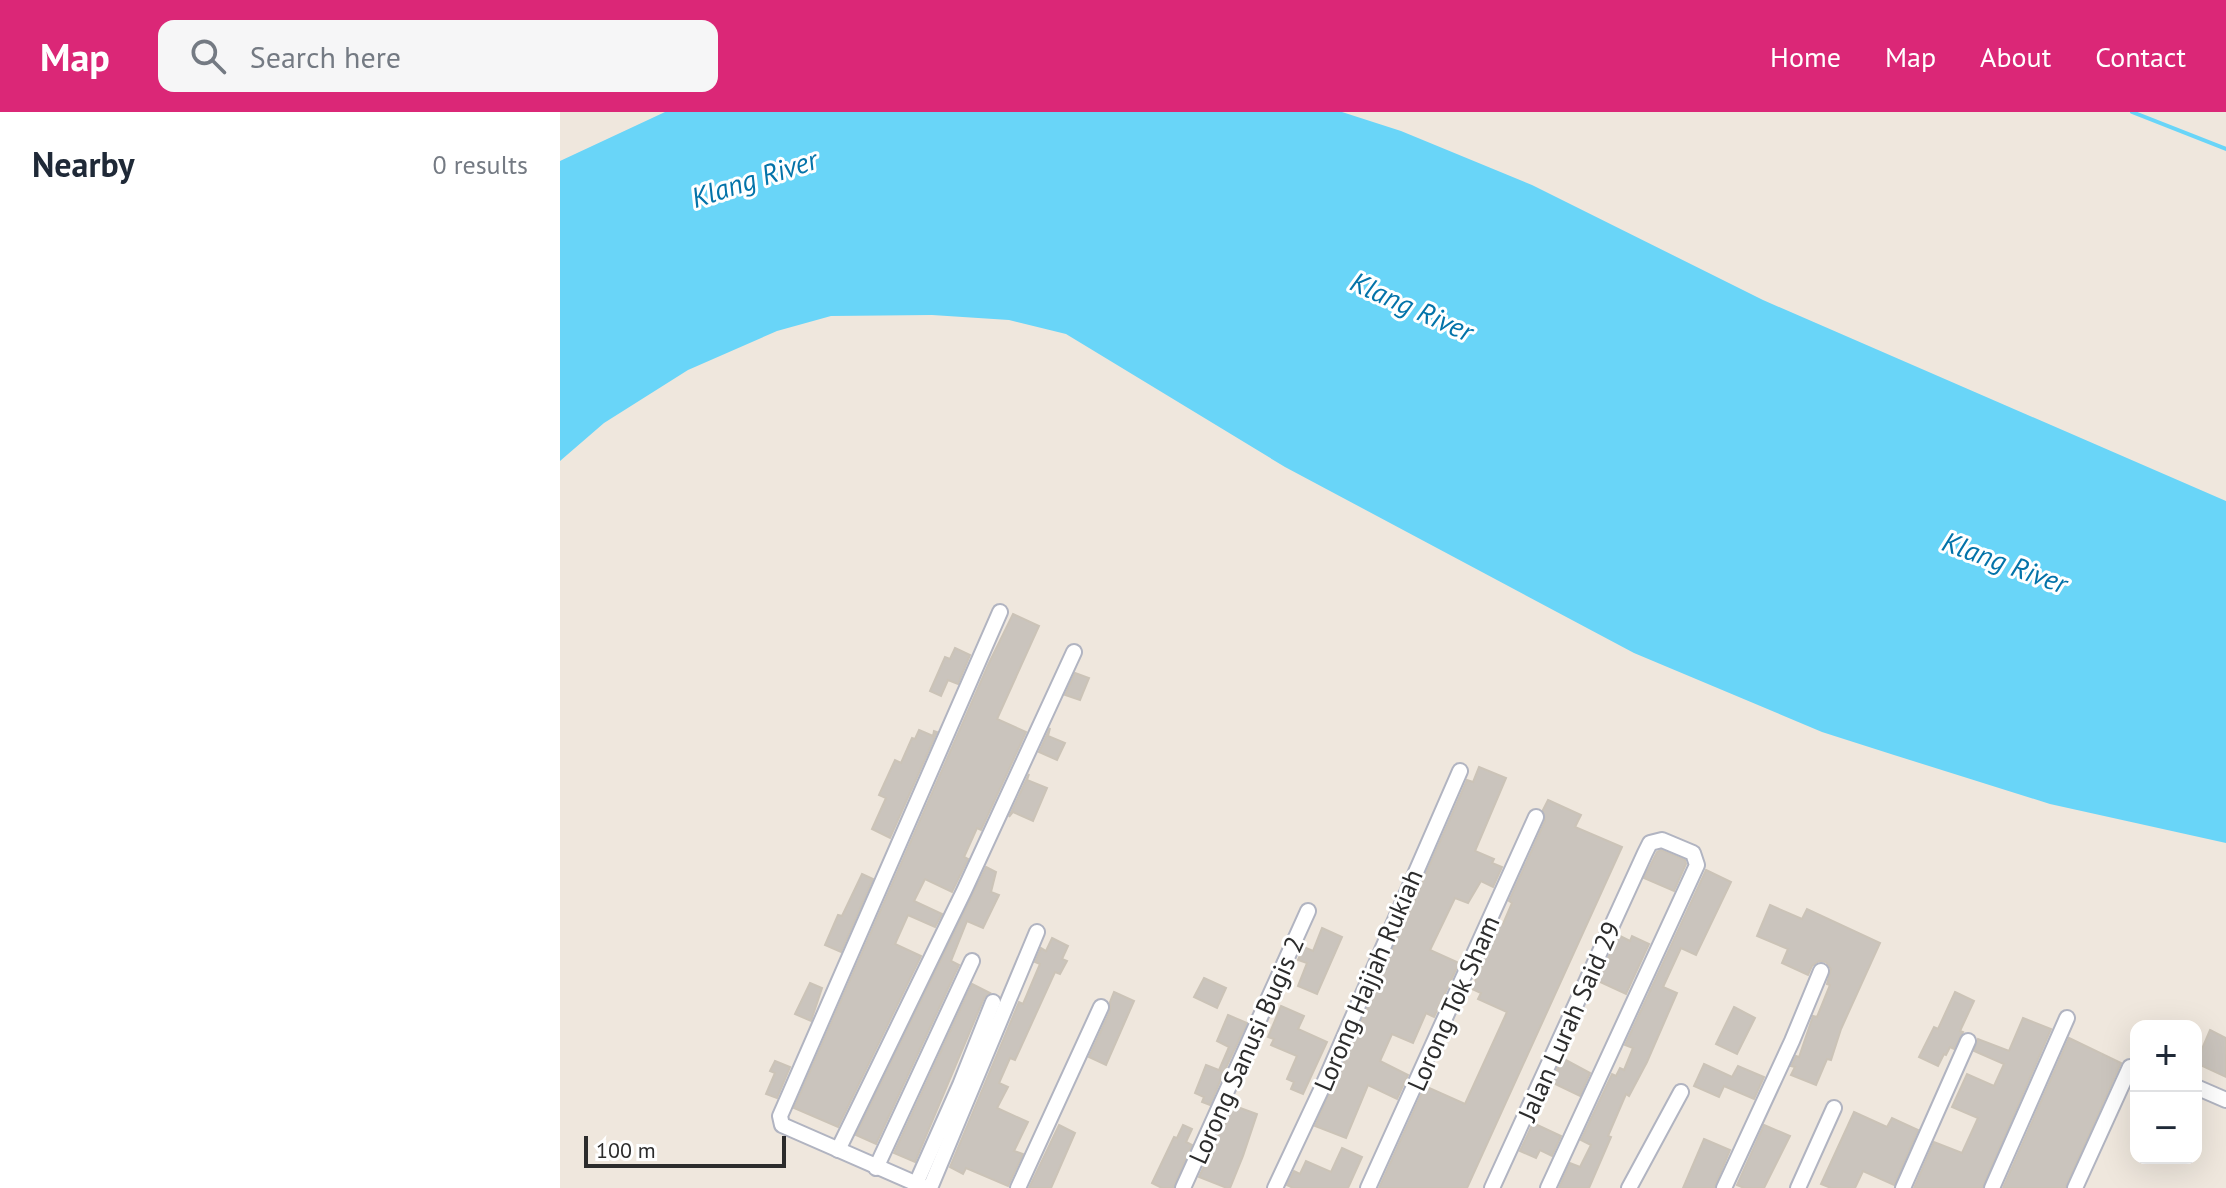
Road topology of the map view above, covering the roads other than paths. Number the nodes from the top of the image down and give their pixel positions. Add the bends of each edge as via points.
1 (1000, 612) dead end
2 (1074, 652) dead end
3 (1460, 771) dead end
4 (1536, 817) dead end
5 (1308, 911) dead end
6 (1037, 932) dead end
7 (972, 961) dead end
8 (1821, 971) dead end
9 (993, 1002) dead end
10 (1101, 1007) dead end
11 (2067, 1018) dead end
12 (1968, 1041) dead end
13 (2130, 1067) dead end
14 (2202, 1090) edge
15 (1681, 1092) dead end
16 (2226, 1100) edge
17 (1834, 1108) dead end
18 (838, 1150) junction
19 (876, 1168) junction
20 (924, 1187) edge
21 (1018, 1188) edge
22 (1183, 1188) edge
23 (1275, 1188) edge
24 (1368, 1188) edge
25 (1492, 1188) edge
26 (1548, 1188) edge
27 (1629, 1188) edge
28 (1724, 1188) edge
29 (1798, 1188) edge
30 (1903, 1188) edge
31 (1992, 1188) edge
32 (2075, 1188) edge

1 - 18 street via 780,1116 782,1125
2 - 18 street
3 - 23 street, Lorong Hajjah Rukiah
4 - 24 street, Lorong Tok Sham
5 - 22 street, Lorong Sanusi Bugis 2
6 - 20 street
7 - 19 street
8 - 28 street
9 - 20 street
10 - 21 street
11 - 31 street
12 - 30 street
13 - 32 street
14 - 16 street
15 - 27 street
17 - 29 street
18 - 19 street
19 - 20 street
25 - 26 street, Jalan Lurah Said 29 via 1645,853 1650,843 1662,840 1693,853 1697,865

